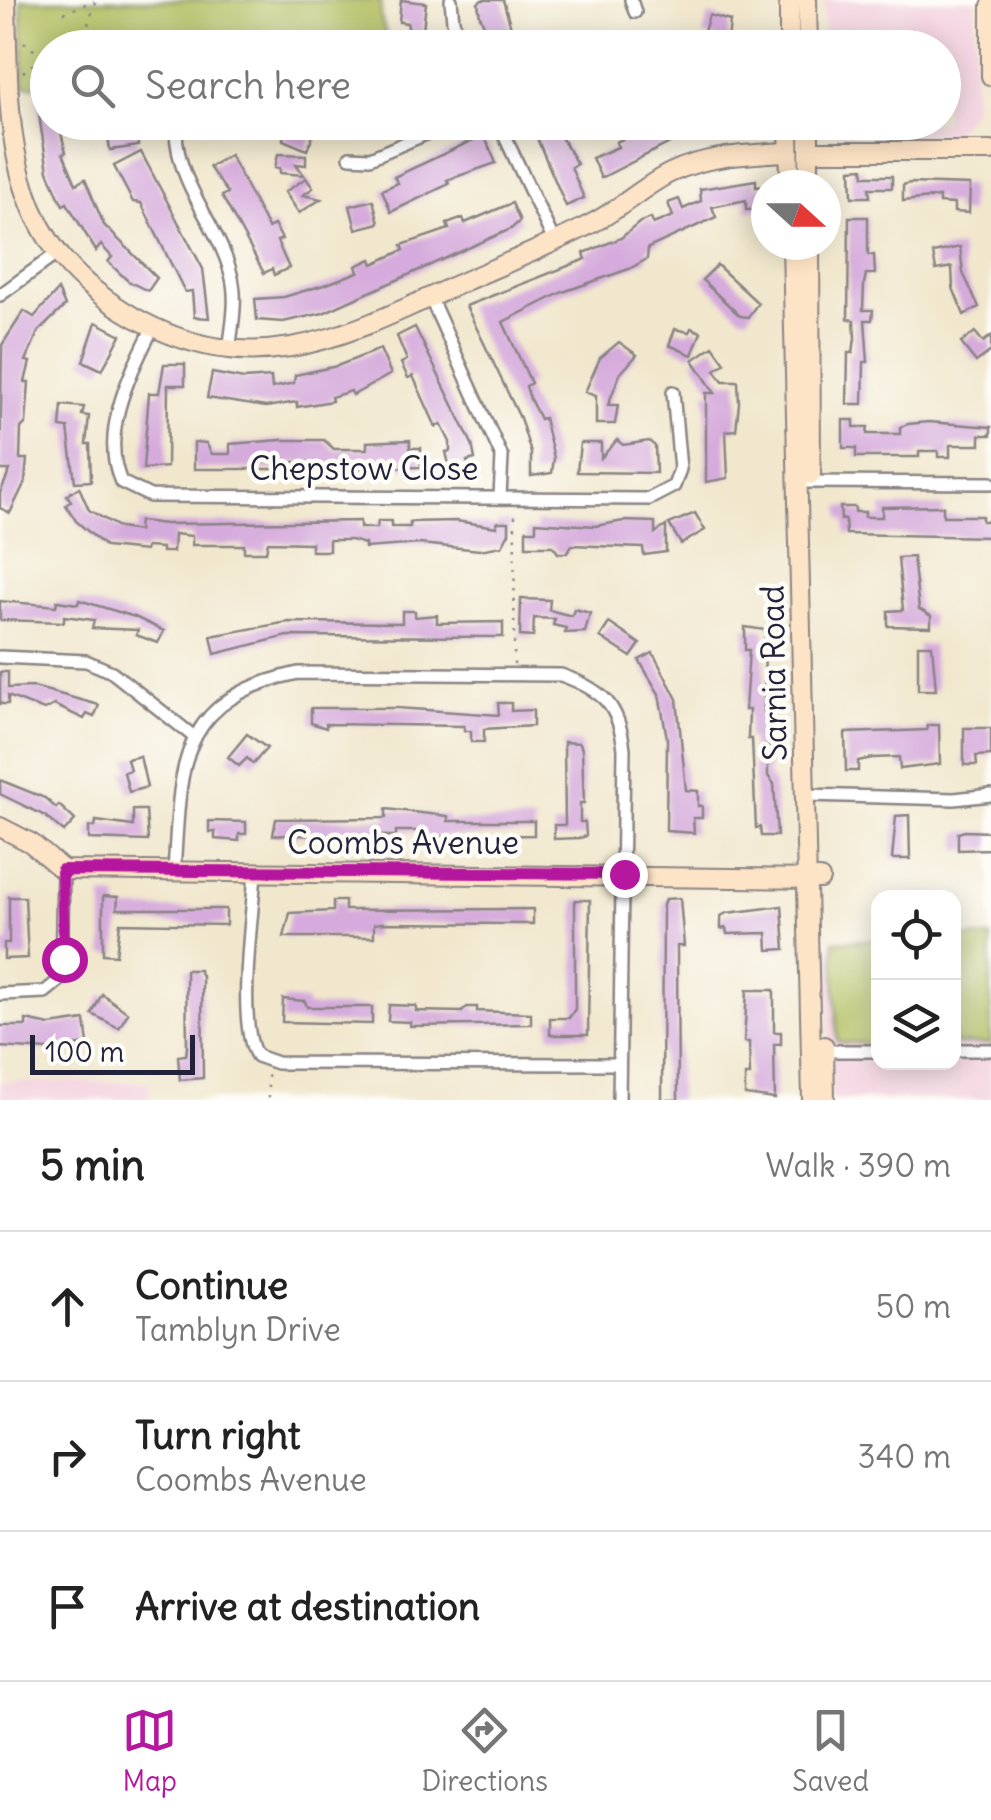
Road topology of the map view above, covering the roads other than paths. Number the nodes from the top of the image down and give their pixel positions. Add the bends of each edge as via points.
1 (6, 0) edge
2 (451, 0) edge
3 (789, 0) edge
4 (807, 0) edge
5 (991, 6) edge
6 (3, 22) edge
7 (457, 30) edge
8 (789, 30) edge
9 (808, 30) edge
10 (991, 76) edge
11 (176, 140) edge
12 (412, 140) edge
13 (506, 140) edge
14 (789, 140) edge
15 (809, 140) edge
16 (991, 151) edge
17 (789, 152) junction
18 (809, 152) junction
19 (350, 156) dead end
20 (790, 170) edge
21 (809, 170) edge
22 (554, 241) junction
23 (55, 255) junction
24 (793, 260) edge
25 (810, 260) edge
26 (0, 295) edge
27 (430, 297) junction
28 (152, 327) junction
29 (229, 352) junction
30 (672, 392) dead end
31 (806, 482) junction
32 (991, 483) edge
33 (500, 496) junction
34 (0, 657) edge
35 (193, 736) junction
36 (813, 795) junction
37 (991, 795) edge
38 (0, 828) edge
39 (62, 870) junction
40 (174, 872) junction
41 (255, 872) junction
42 (624, 874) junction
43 (814, 878) junction
44 (0, 994) edge
45 (818, 1050) junction
46 (871, 1050) edge
47 (961, 1050) edge
48 (991, 1050) edge
49 (619, 1064) junction
50 (619, 1100) edge
51 (812, 1100) edge
52 (825, 1100) edge

1 - 6 street
2 - 7 street
3 - 8 street
4 - 9 street
5 - 10 street
6 - 23 street via 13,149
11 - 29 street via 176,156 231,271
12 - 19 street via 370,158
13 - 22 street
14 - 17 street
15 - 18 street
16 - 18 street
17 - 18 street
17 - 20 street
17 - 22 street via 734,155 670,173
18 - 21 street
22 - 27 street
23 - 26 street
23 - 28 street via 100,298
24 - 31 street, Sarnia Road
25 - 31 street, Sarnia Road
27 - 29 street via 342,338
27 - 33 street via 502,457
28 - 29 street
28 - 33 street, Chepstow Close via 125,385 115,429 115,469 132,490 150,496
30 - 33 street, Chepstow Close via 680,469 674,486 662,494
31 - 32 street
31 - 36 street, Sarnia Road
34 - 35 street via 86,662 112,672
35 - 40 street via 180,770
35 - 42 street via 248,690 298,673 561,676 609,698 620,721
36 - 37 street
36 - 43 street, Sarnia Road
38 - 39 street
39 - 40 street, Coombs Avenue
39 - 44 street via 61,979 46,992
40 - 41 street, Coombs Avenue
41 - 42 street, Coombs Avenue
41 - 49 street via 248,1015 258,1056 277,1063
42 - 43 street, Coombs Avenue
42 - 49 street
43 - 45 street, Sarnia Road
45 - 46 street
45 - 51 street, Sarnia Road
45 - 52 street, Sarnia Road
47 - 48 street
49 - 50 street

